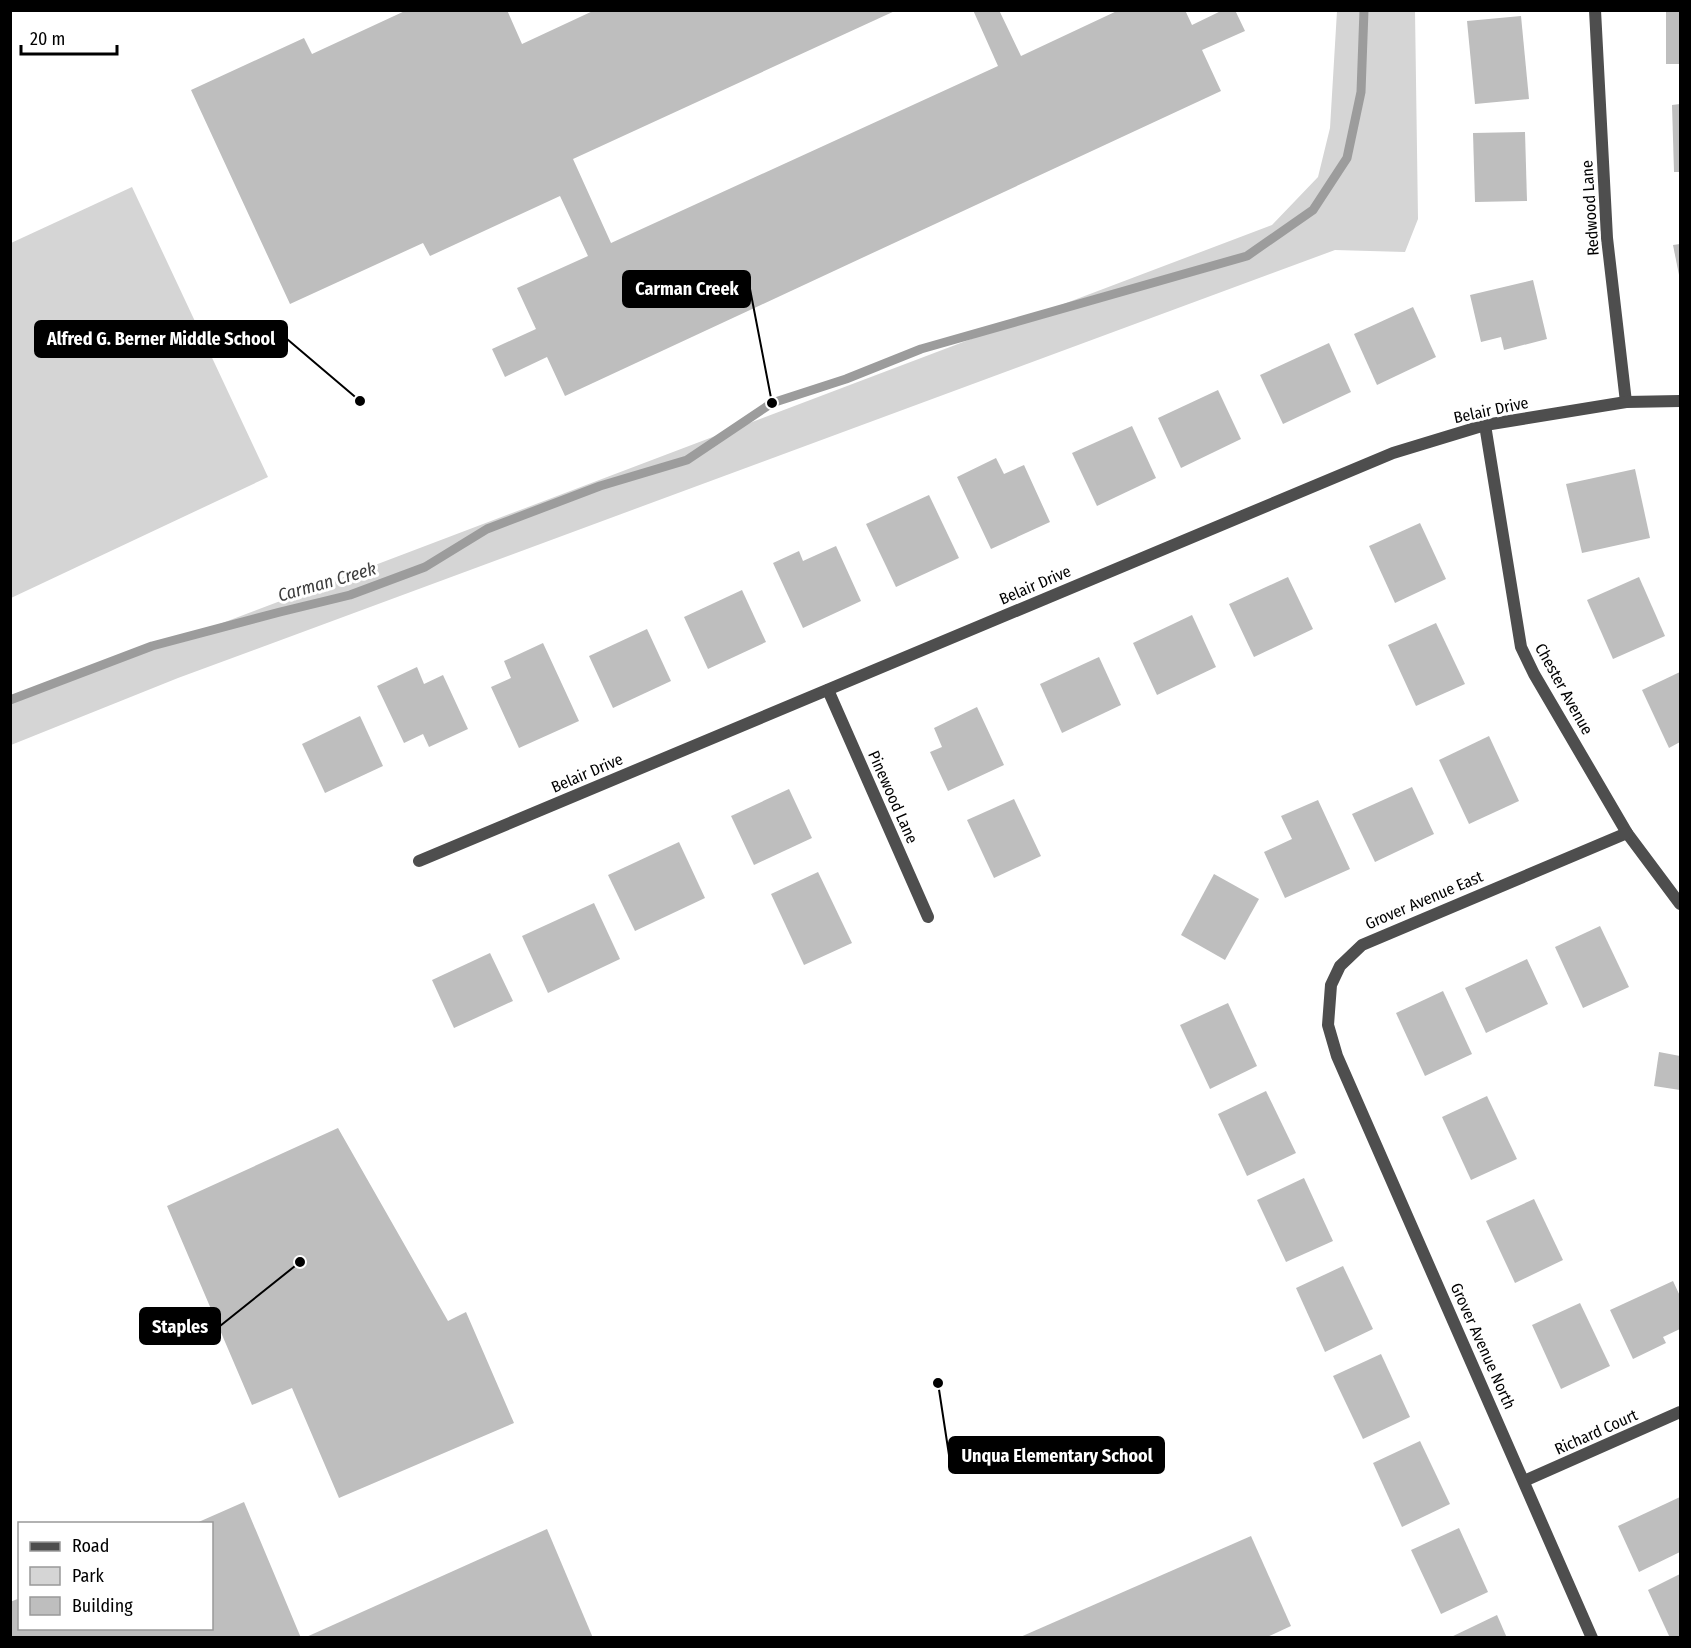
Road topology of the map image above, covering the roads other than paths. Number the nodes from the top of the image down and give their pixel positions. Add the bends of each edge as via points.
1 (1595, 10) edge
2 (1680, 401) edge
3 (1626, 402) junction
4 (1485, 425) junction
5 (828, 690) junction
6 (1627, 833) junction
7 (419, 861) dead end
8 (1680, 904) edge
9 (928, 917) dead end
10 (1343, 1068) joint
11 (1680, 1412) edge
12 (1524, 1481) junction
13 (1592, 1638) edge

1 - 3 street, Redwood Lane via 1607,238
2 - 3 street, Belair Drive
3 - 4 street, Belair Drive
4 - 5 street, Belair Drive via 1393,453
4 - 6 street, Chester Avenue via 1521,647
5 - 7 street, Belair Drive
5 - 9 street, Pinewood Lane
6 - 8 street, Chester Avenue
6 - 10 street, Grover Avenue East via 1362,945 1340,966 1330,985 1328,1025
10 - 12 street, Grover Avenue North
11 - 12 street, Richard Court
12 - 13 street, Grover Avenue North

